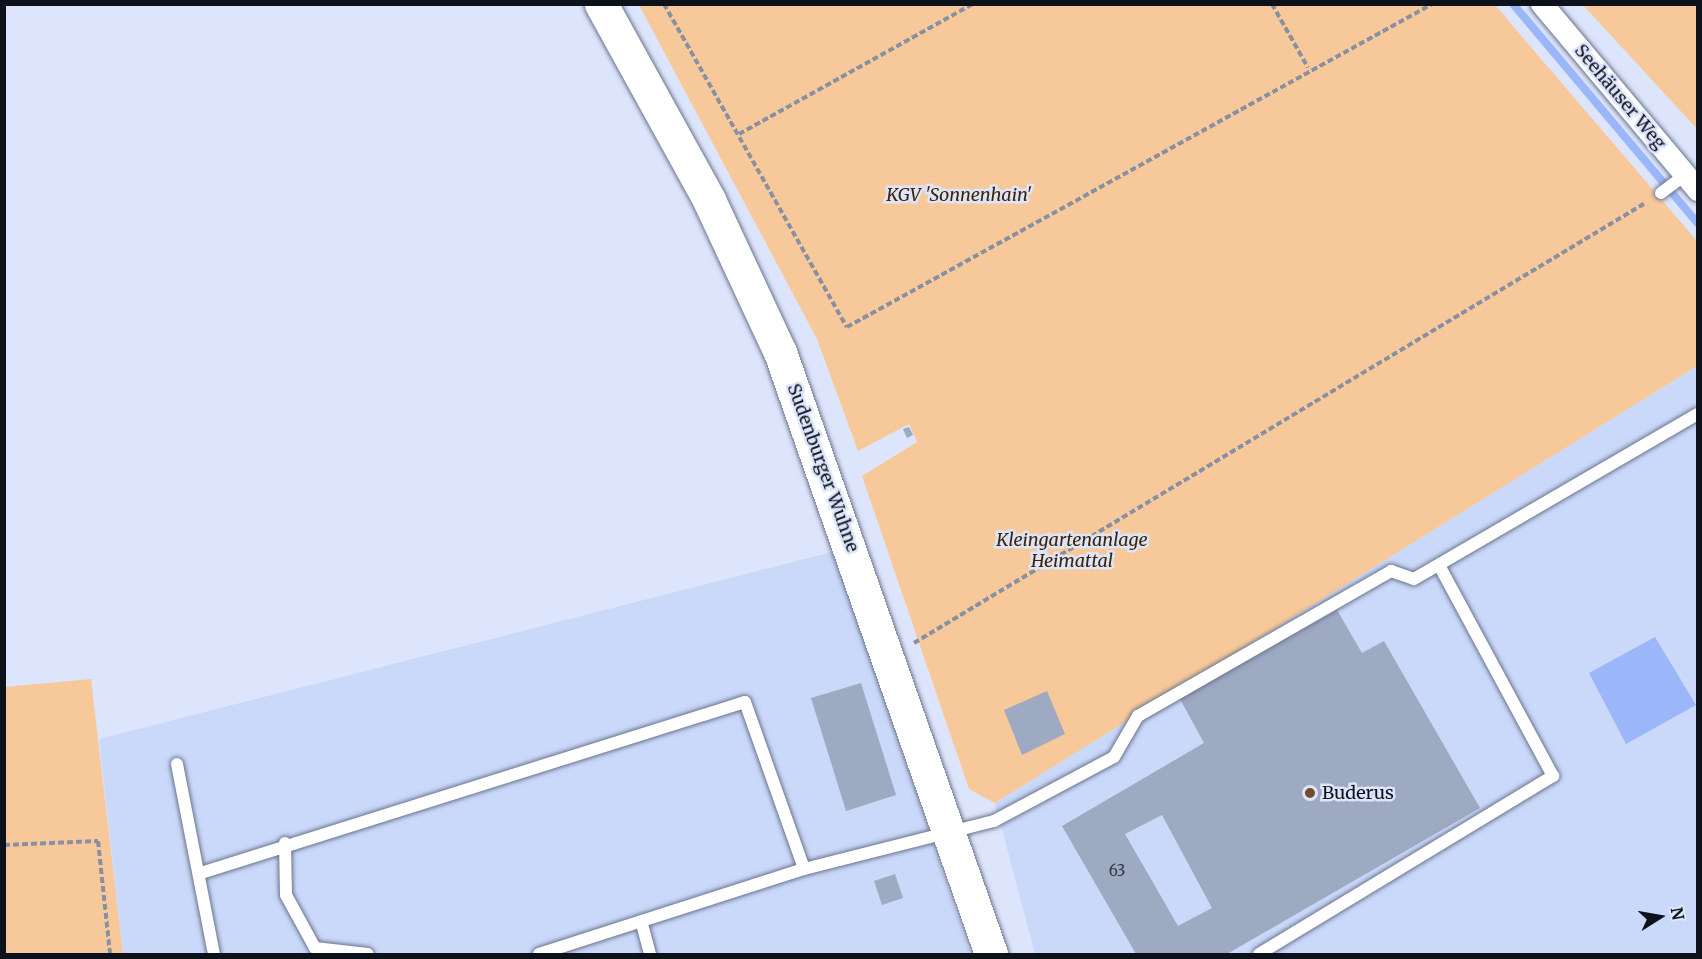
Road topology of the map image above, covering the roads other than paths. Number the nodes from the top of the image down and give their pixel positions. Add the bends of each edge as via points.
1 (601, 4) edge
2 (1542, 4) edge
3 (1691, 183) edge
4 (1661, 193) road end
5 (1698, 414) edge
6 (1438, 565) junction
7 (177, 764) dead end
8 (950, 831) junction
9 (285, 843) junction
10 (804, 869) junction
11 (201, 873) junction
12 (642, 924) junction
13 (214, 954) edge
14 (368, 954) edge
15 (539, 954) edge
16 (650, 954) edge
17 (990, 954) edge
18 (1259, 954) edge

1 - 8 main road, Sudenburger Wuhne via 709,201 780,352
2 - 3 street, Seehäuser Weg
3 - 4 lane
5 - 6 lane
6 - 8 lane via 1414,579 1391,572 1138,716 1114,756 994,821
6 - 18 lane via 1553,776
7 - 11 lane
8 - 10 lane
8 - 17 main road, Sudenburger Wuhne
9 - 10 lane via 745,702
9 - 11 lane
9 - 14 lane via 286,895 315,948
10 - 12 lane
11 - 13 lane
12 - 15 lane
12 - 16 lane

